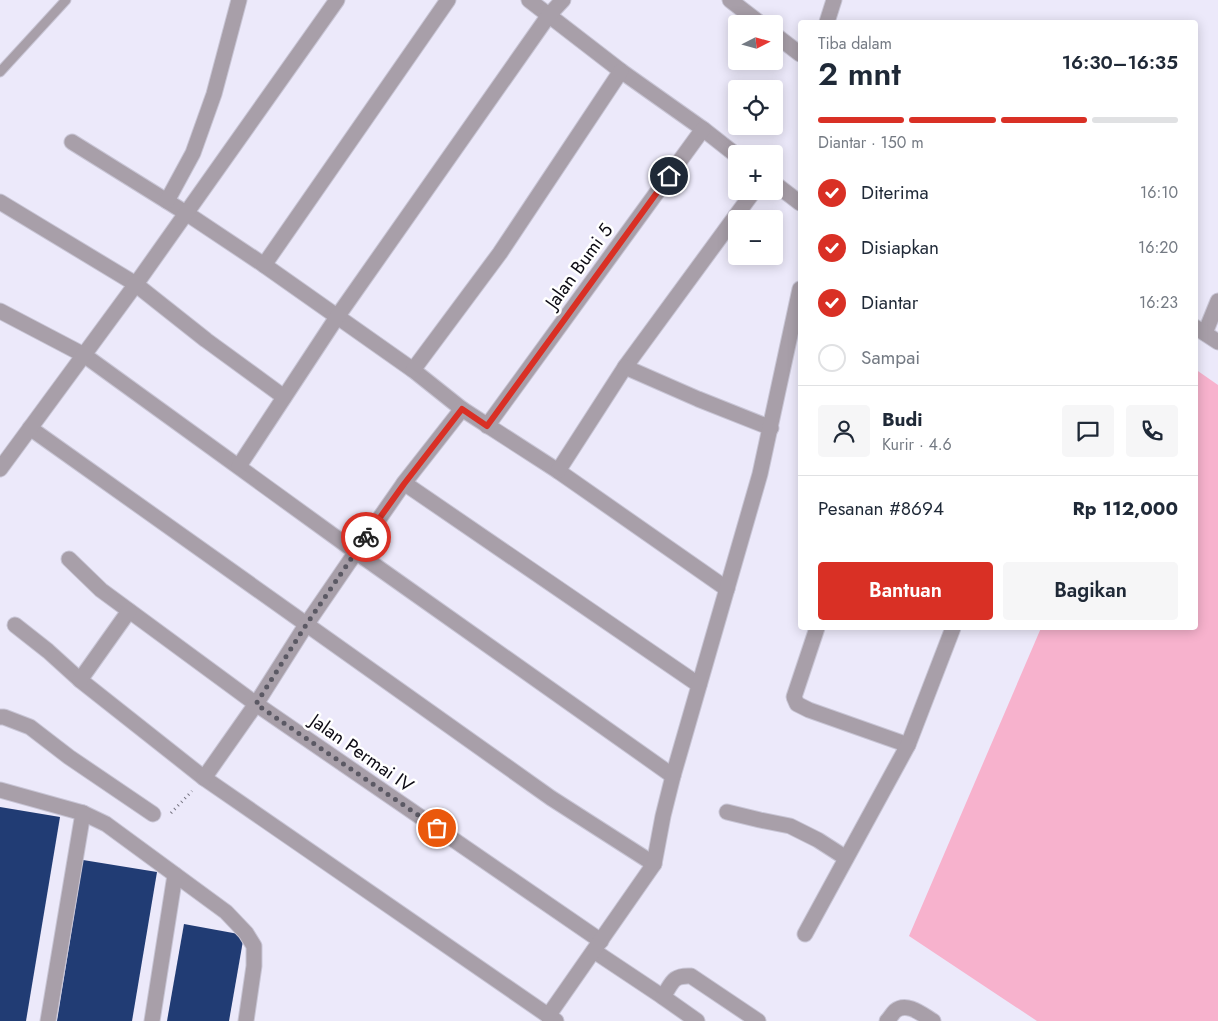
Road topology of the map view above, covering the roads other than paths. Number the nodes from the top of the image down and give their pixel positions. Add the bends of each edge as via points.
1 (66, 0) edge
2 (239, 0) edge
3 (337, 0) edge
4 (448, 0) edge
5 (529, 0) edge
6 (564, 0) edge
7 (730, 0) edge
8 (834, 0) edge
9 (749, 15) edge
10 (550, 16) junction
11 (828, 20) edge
12 (783, 41) edge
13 (798, 52) edge
14 (621, 70) junction
15 (0, 72) edge
16 (703, 130) junction
17 (72, 142) dead end
18 (728, 149) edge
19 (783, 190) edge
20 (747, 200) edge
21 (167, 201) junction
22 (798, 201) edge
23 (0, 202) edge
24 (186, 213) junction
25 (264, 265) junction
26 (136, 284) junction
27 (798, 299) edge
28 (1218, 300) edge
29 (0, 311) edge
30 (337, 317) junction
31 (1200, 330) edge
32 (1218, 342) edge
33 (84, 355) junction
34 (625, 366) junction
35 (413, 370) junction
36 (284, 398) junction
37 (462, 409) junction
38 (487, 426) junction
39 (30, 428) junction
40 (771, 428) junction
41 (239, 466) junction
42 (0, 469) edge
43 (558, 471) junction
44 (404, 484) junction
45 (356, 552) junction
46 (69, 559) dead end
47 (727, 589) junction
48 (129, 611) junction
49 (306, 625) junction
50 (16, 626) dead end
51 (816, 630) edge
52 (952, 630) edge
53 (80, 680) junction
54 (699, 684) junction
55 (256, 704) junction
56 (0, 717) edge
57 (908, 745) junction
58 (673, 776) junction
59 (204, 778) junction
60 (0, 790) edge
61 (726, 812) dead end
62 (83, 813) junction
63 (153, 814) road end
64 (846, 858) junction
65 (654, 864) junction
66 (175, 874) junction
67 (805, 934) dead end
68 (597, 946) junction
69 (663, 997) junction
70 (552, 1018) edge
71 (48, 1021) edge
72 (152, 1021) edge
73 (246, 1021) edge
74 (697, 1021) edge
75 (758, 1021) edge
76 (887, 1021) edge
77 (933, 1021) edge

1 - 15 lane
2 - 21 street via 214,94 196,145
3 - 24 street
4 - 25 street
5 - 10 street
6 - 10 street
7 - 9 street
8 - 11 street
10 - 14 street
10 - 30 street
12 - 13 street
14 - 16 street
14 - 35 street via 500,254
16 - 18 street
16 - 38 street, Jalan Bumi 5
17 - 21 street
19 - 22 street
20 - 34 street
21 - 24 street
23 - 26 street
24 - 25 street
24 - 26 street
25 - 30 street
26 - 33 street
26 - 36 street
27 - 40 street
28 - 31 street
29 - 33 street
30 - 35 street
30 - 36 street
31 - 32 street
33 - 39 street
33 - 41 street
34 - 40 street
34 - 43 street
35 - 37 street
36 - 41 street
37 - 38 street
37 - 44 street
38 - 43 street
39 - 42 street
39 - 49 street
40 - 47 street
41 - 45 street
43 - 47 street
44 - 45 street
44 - 54 street
45 - 49 street
45 - 58 street
46 - 48 street, Jalan Permai IV
47 - 54 street
48 - 53 street
48 - 55 street, Jalan Permai IV
49 - 55 street
49 - 65 street via 551,798
50 - 53 street
51 - 57 street via 794,697 797,704
52 - 57 street
53 - 59 street
54 - 58 street
55 - 59 street
55 - 68 street, Jalan Permai IV
56 - 63 street via 30,727
57 - 64 street
58 - 65 street
59 - 70 street
60 - 62 street
61 - 64 street via 790,826
62 - 66 street via 106,824
62 - 71 street
64 - 67 street
65 - 68 street
66 - 72 street
66 - 73 street via 226,912 254,946
68 - 69 street, Jalan Permai IV
68 - 70 street
69 - 74 street, Jalan Permai IV
69 - 75 street via 674,979 681,975 691,976
76 - 77 street via 902,1008 911,1008

